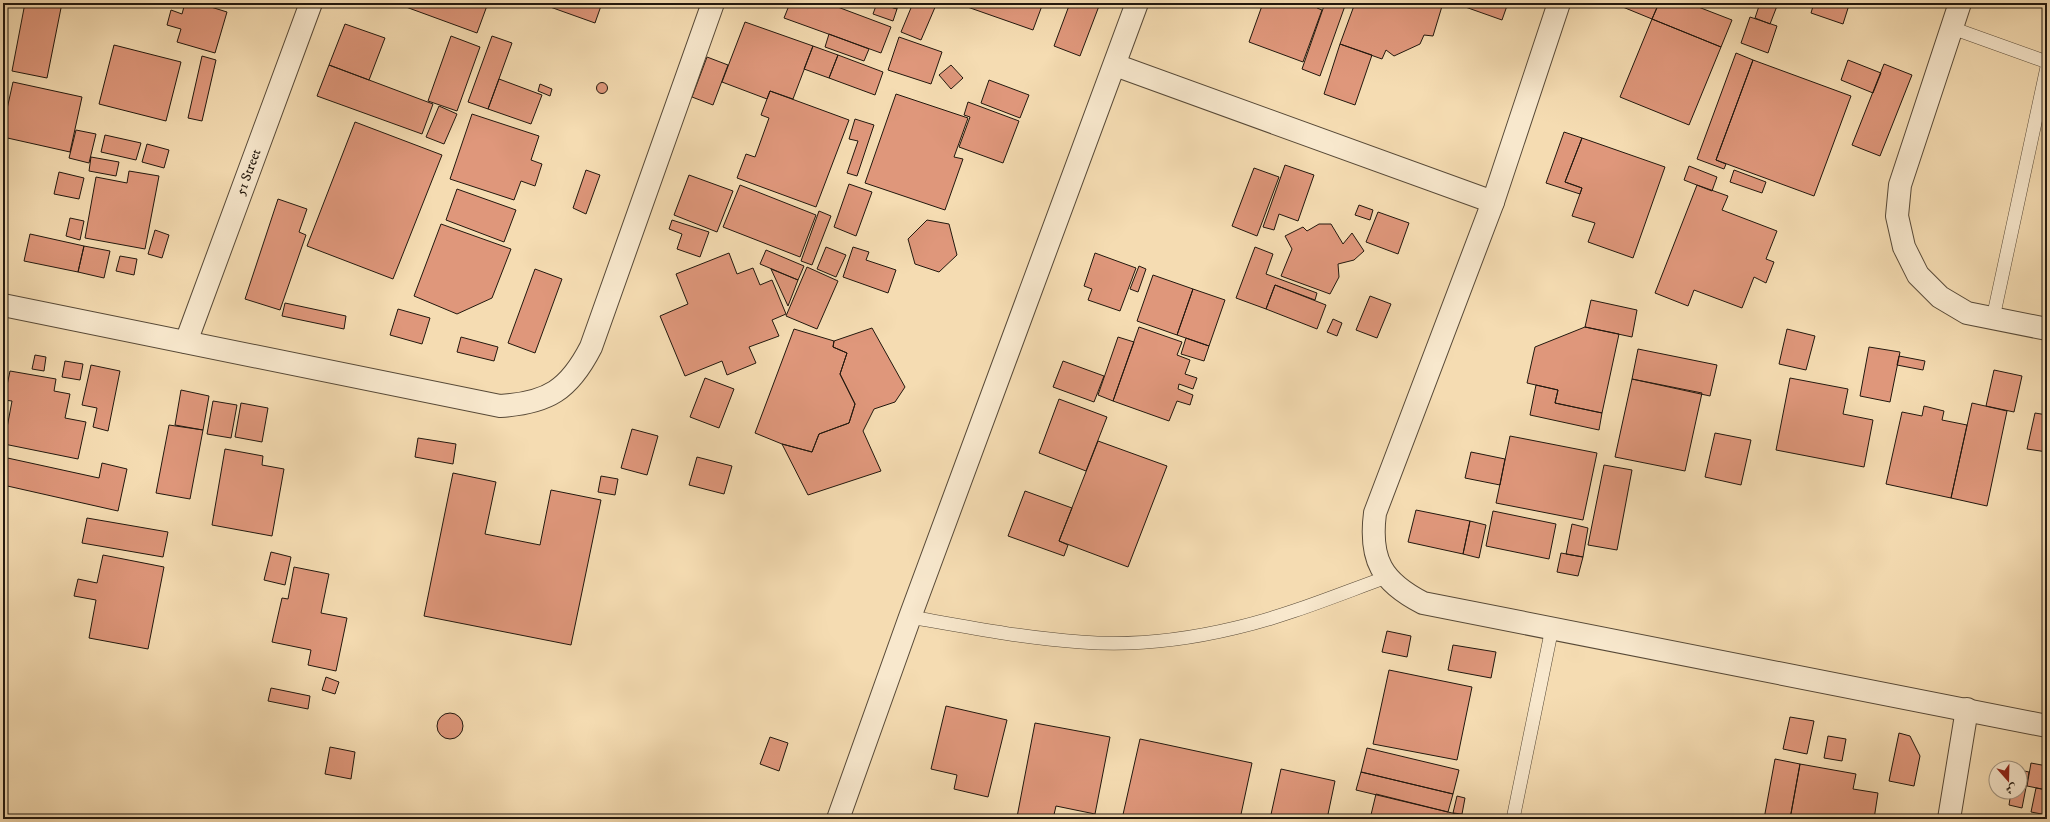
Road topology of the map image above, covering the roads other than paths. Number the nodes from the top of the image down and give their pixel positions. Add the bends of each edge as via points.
1 (311, 3) edge
2 (713, 3) edge
3 (1138, 3) edge
4 (1559, 3) edge
5 (1960, 3) edge
6 (1952, 28) junction
7 (2047, 62) edge
8 (1115, 64) junction
9 (2047, 67) edge
10 (1493, 202) junction
11 (3, 304) edge
12 (1993, 318) junction
13 (2047, 329) edge
14 (186, 342) junction
15 (1387, 577) junction
16 (910, 617) junction
17 (1552, 628) junction
18 (1967, 709) junction
19 (2047, 726) edge
20 (838, 819) edge
21 (1514, 819) edge
22 (1949, 819) edge

1 - 14 street, 51 Street
2 - 14 street via 591,347 581,367 565,385 546,398 524,404 500,406
3 - 8 street
4 - 10 street
5 - 6 street
6 - 7 lane
6 - 12 street via 1900,185 1897,216 1904,247 1918,274 1940,297 1967,313
8 - 10 street
8 - 16 street
9 - 12 lane
10 - 15 street via 1375,513 1372,535 1376,557
11 - 14 street
12 - 13 street
15 - 16 lane via 1284,614 1234,628 1185,637 1134,642 1032,638
15 - 17 street via 1403,593 1424,603
16 - 20 street
17 - 18 street
17 - 21 lane
18 - 19 street
18 - 22 street

